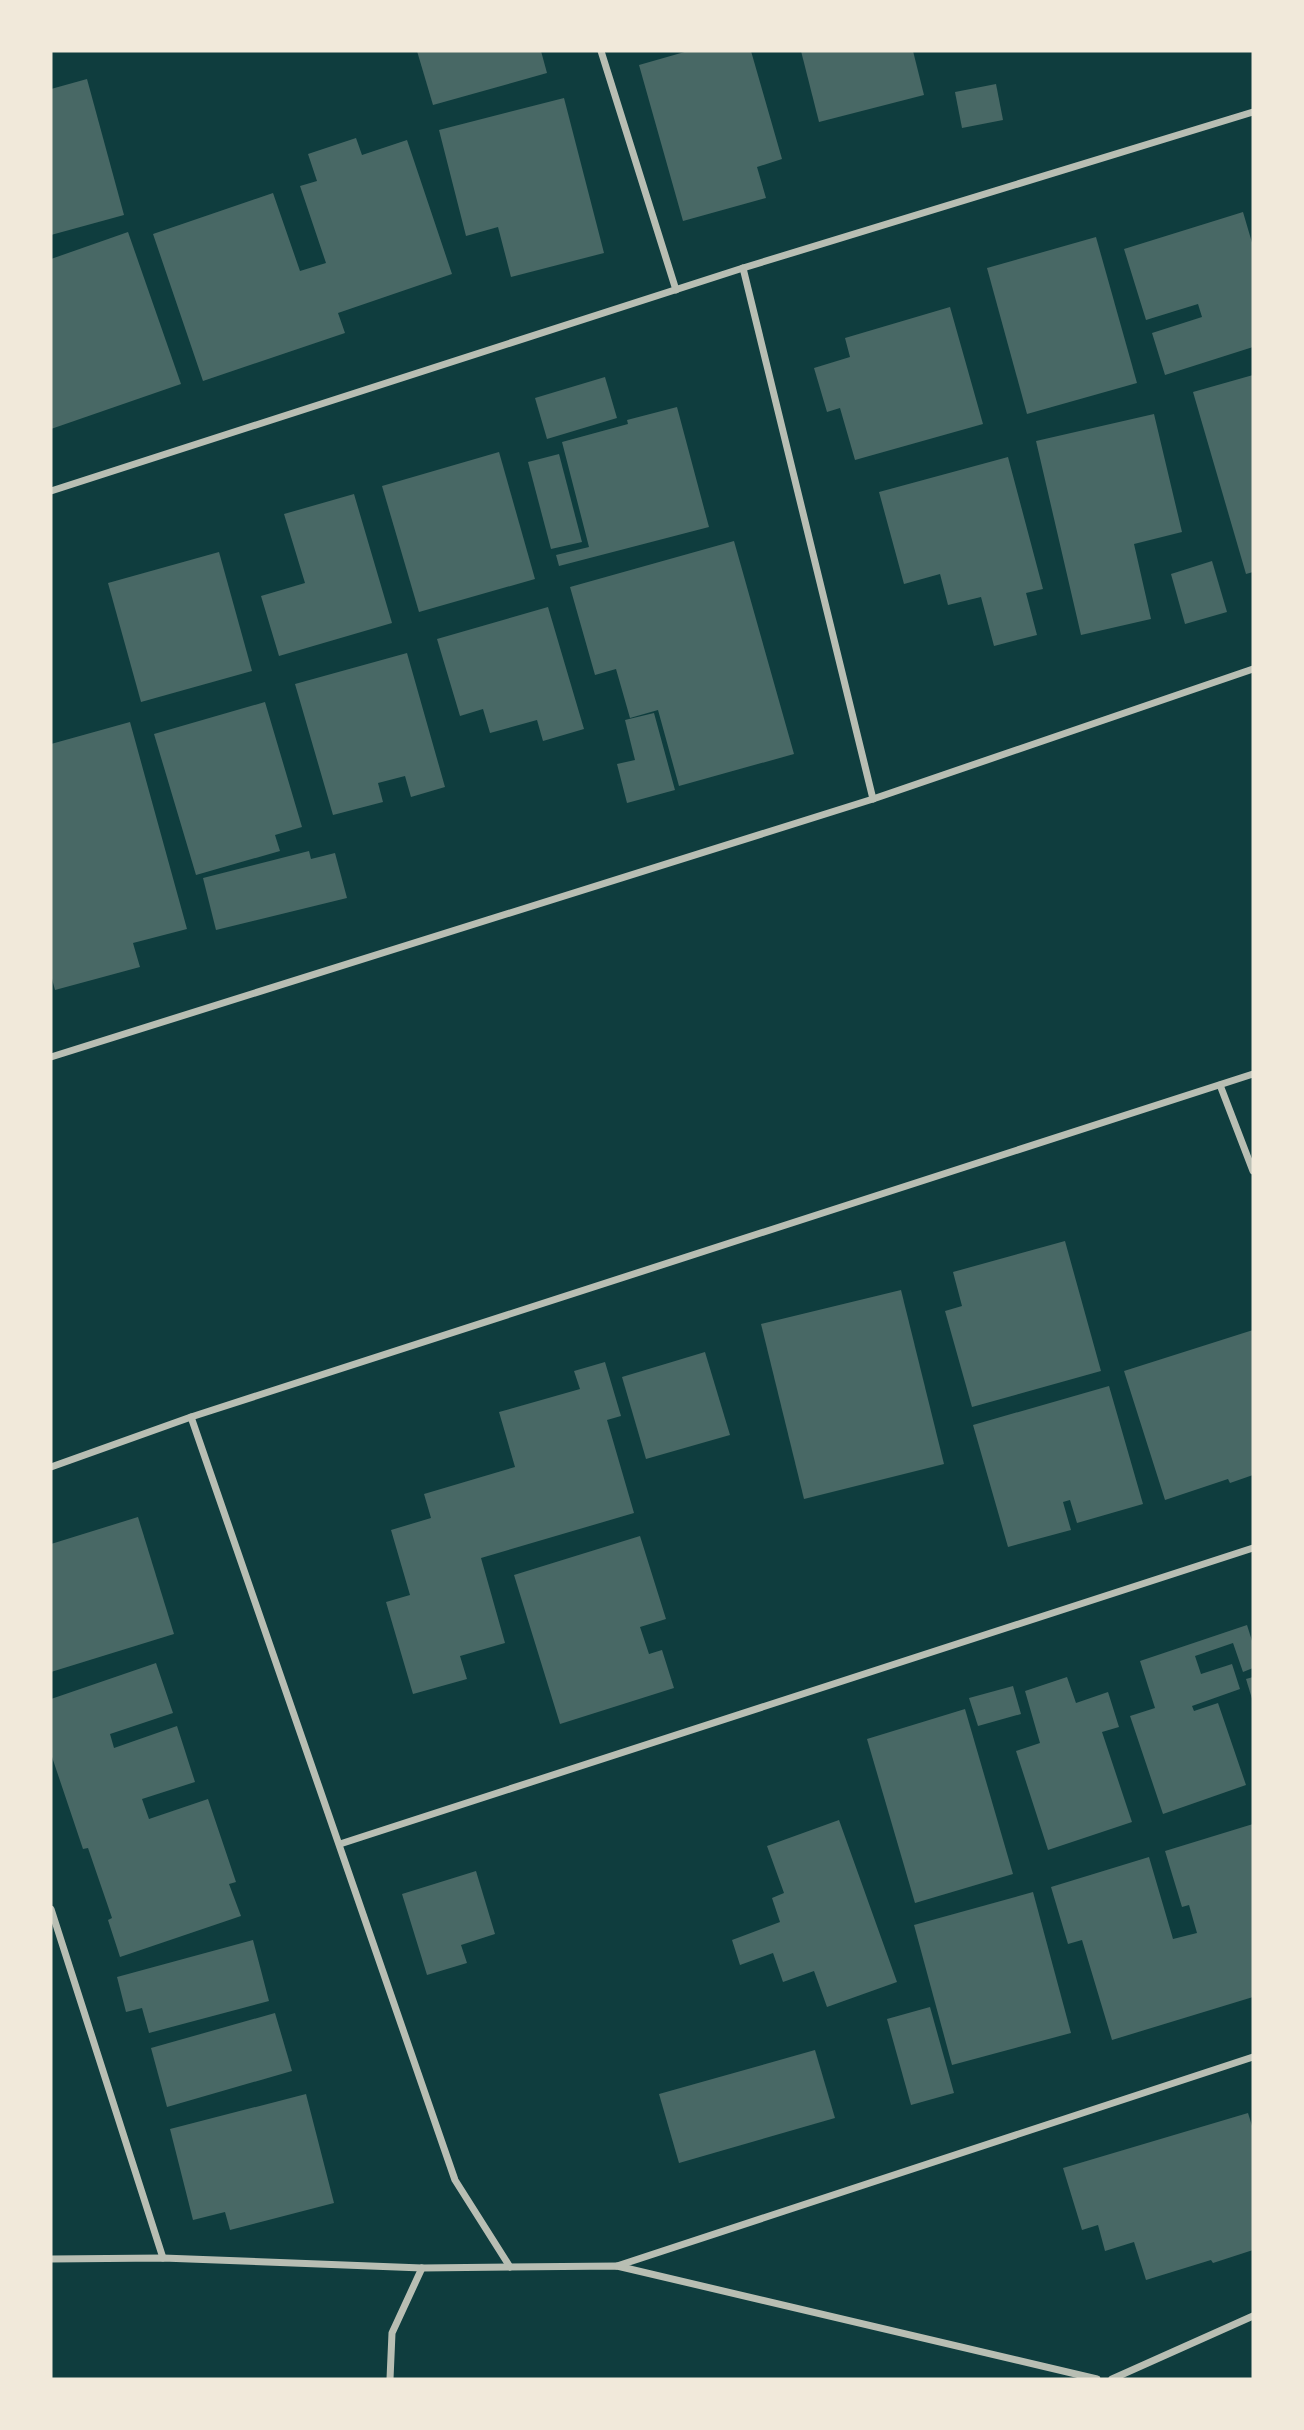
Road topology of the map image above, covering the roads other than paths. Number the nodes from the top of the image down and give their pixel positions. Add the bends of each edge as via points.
1 (601, 51) edge
2 (1253, 112) edge
3 (743, 268) junction
4 (676, 290) junction
5 (51, 491) edge
6 (1253, 669) edge
7 (873, 799) junction
8 (51, 1057) edge
9 (1253, 1074) edge
10 (1220, 1085) junction
11 (1253, 1171) edge
12 (191, 1417) junction
13 (51, 1467) edge
14 (1253, 1548) edge
15 (340, 1844) junction
16 (51, 1909) edge
17 (1253, 2056) edge
18 (163, 2258) junction
19 (51, 2259) edge
20 (617, 2266) junction
21 (510, 2267) junction
22 (422, 2268) junction
23 (1253, 2316) edge
24 (390, 2379) edge
25 (1097, 2379) edge
26 (1112, 2379) edge

1 - 4 street
2 - 3 street
3 - 4 street
3 - 7 street
4 - 5 street
6 - 7 street
7 - 8 street
9 - 10 street
10 - 11 street
10 - 12 street
12 - 13 street
12 - 15 street
14 - 15 street
15 - 21 street via 455,2180
16 - 18 street
17 - 20 street
18 - 19 street
18 - 22 street
20 - 21 street
20 - 25 street
21 - 22 street
22 - 24 street via 392,2333
23 - 26 street

